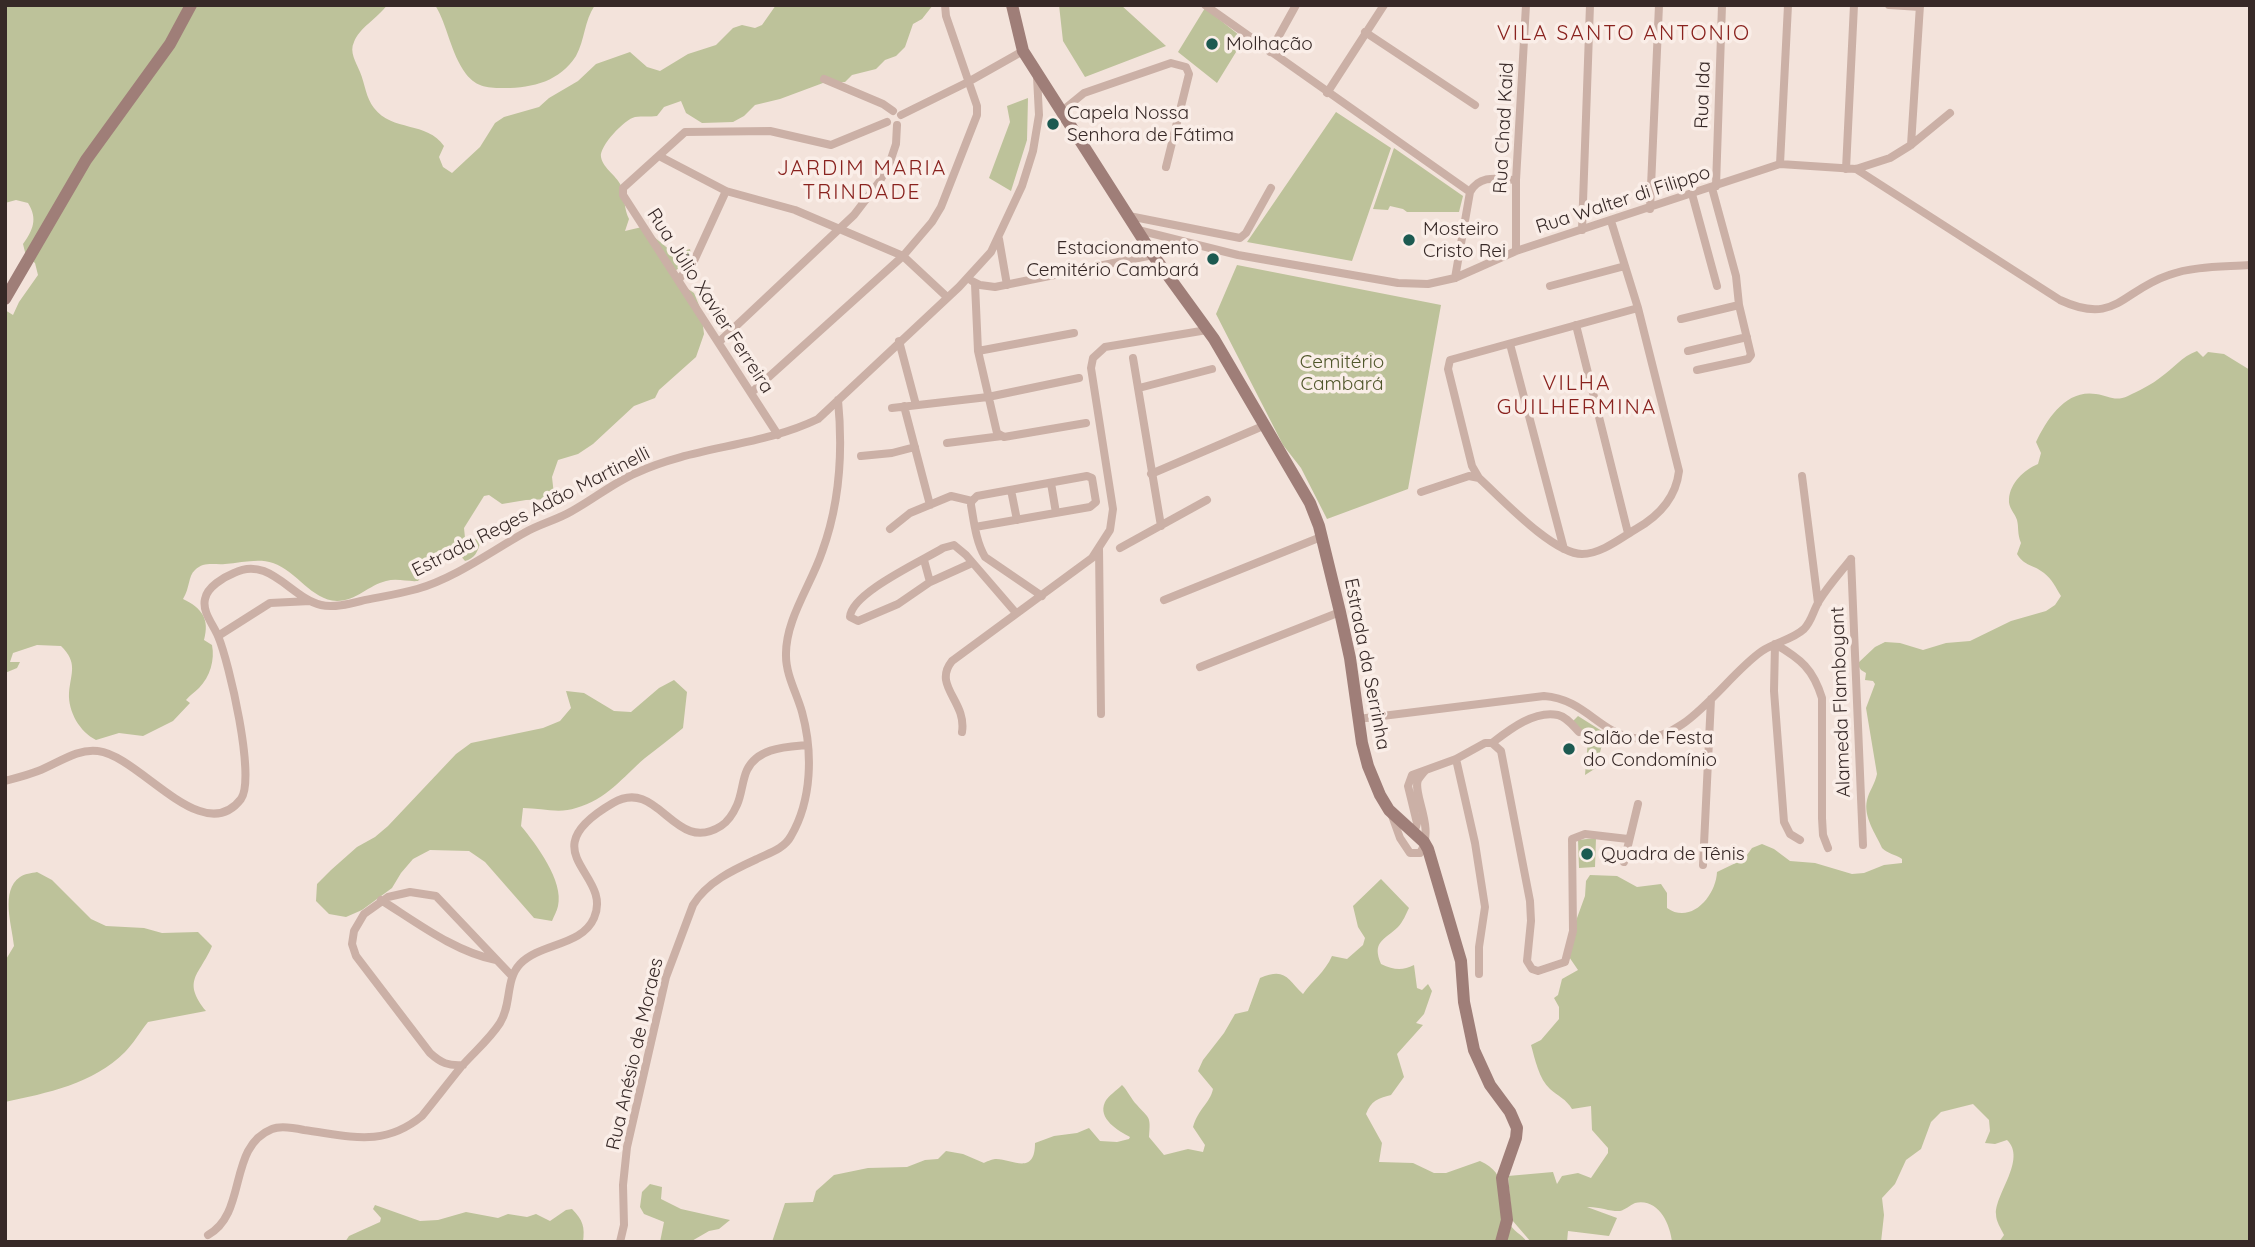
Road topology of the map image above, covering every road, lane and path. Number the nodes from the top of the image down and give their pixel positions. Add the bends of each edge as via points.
1 (191, 5) edge
2 (945, 5) edge
3 (1012, 5) edge
4 (1296, 5) edge
5 (1384, 5) edge
6 (1526, 5) edge
7 (1590, 5) edge
8 (1659, 5) edge
9 (1722, 5) edge
10 (1788, 5) edge
11 (1854, 5) edge
12 (1889, 5) edge
13 (1920, 6) edge
14 (1210, 7) edge
15 (1365, 32) junction
16 (1023, 51) junction
17 (1270, 52) junction
18 (1036, 70) junction
19 (824, 79) dead end
20 (968, 82) junction
21 (1327, 93) junction
22 (1475, 105) dead end
23 (1062, 111) junction
24 (897, 113) junction
25 (1950, 113) dead end
26 (887, 122) junction
27 (897, 125) junction
28 (1911, 145) junction
29 (659, 156) junction
30 (1780, 164) junction
31 (1166, 167) dead end
32 (1846, 169) junction
33 (1856, 169) junction
34 (1516, 180) junction
35 (1714, 187) junction
36 (1271, 188) dead end
37 (726, 191) junction
38 (1470, 192) junction
39 (1692, 194) junction
40 (1650, 209) junction
41 (1129, 216) junction
42 (1611, 221) junction
43 (839, 229) junction
44 (1138, 230) junction
45 (1582, 230) junction
46 (999, 239) junction
47 (1516, 251) junction
48 (1153, 255) junction
49 (903, 256) junction
50 (2250, 265) edge
51 (1625, 266) junction
52 (1455, 278) junction
53 (679, 279) junction
54 (971, 280) junction
55 (1007, 285) junction
56 (1550, 286) dead end
57 (1717, 286) dead end
58 (947, 297) junction
59 (5, 299) edge
60 (1739, 304) junction
61 (1638, 308) junction
62 (1681, 320) dead end
63 (1576, 325) junction
64 (1207, 330) junction
65 (1074, 333) dead end
66 (1747, 337) junction
67 (899, 341) junction
68 (719, 342) junction
69 (1510, 344) junction
70 (978, 351) junction
71 (1688, 351) dead end
72 (1133, 358) dead end
73 (1212, 369) dead end
74 (1697, 370) dead end
75 (1079, 378) dead end
76 (1139, 388) junction
77 (751, 393) junction
78 (988, 397) junction
79 (838, 400) junction
80 (916, 405) junction
81 (904, 407) junction
82 (892, 408) dead end
83 (1086, 423) dead end
84 (1263, 426) junction
85 (778, 435) junction
86 (1002, 436) junction
87 (947, 443) dead end
88 (915, 447) junction
89 (861, 456) dead end
90 (1151, 474) junction
91 (1802, 476) dead end
92 (1479, 478) junction
93 (1051, 482) junction
94 (1011, 490) junction
95 (1421, 492) dead end
96 (1207, 499) dead end
97 (972, 501) junction
98 (930, 505) junction
99 (1056, 513) junction
100 (1017, 520) junction
101 (1161, 526) junction
102 (975, 527) junction
103 (890, 528) dead end
104 (1628, 533) junction
105 (1321, 537) junction
106 (1099, 548) junction
107 (1120, 548) dead end
108 (1564, 549) junction
109 (924, 560) junction
110 (972, 563) junction
111 (930, 582) junction
112 (1042, 596) junction
113 (1164, 600) dead end
114 (310, 601) junction
115 (1818, 603) junction
116 (1340, 612) junction
117 (1016, 613) junction
118 (218, 636) junction
119 (1775, 644) junction
120 (1200, 667) dead end
121 (1711, 699) junction
122 (1101, 714) dead end
123 (1358, 719) junction
124 (962, 732) dead end
125 (1579, 732) dead end
126 (1492, 743) junction
127 (808, 745) junction
128 (1456, 759) junction
129 (1427, 769) junction
130 (5, 781) edge
131 (1638, 804) dead end
132 (1390, 810) junction
133 (1409, 828) junction
134 (1629, 839) junction
135 (1800, 840) dead end
136 (1424, 842) junction
137 (1863, 845) dead end
138 (1828, 848) dead end
139 (1624, 862) dead end
140 (1703, 865) dead end
141 (381, 900) junction
142 (496, 960) junction
143 (1479, 974) dead end
144 (511, 975) junction
145 (463, 1065) junction
146 (208, 1235) dead end
147 (620, 1242) edge
148 (1501, 1242) edge

1 - 59 street via 170,44 86,160
2 - 20 street
3 - 16 street
4 - 17 street
5 - 15 street
6 - 34 street, Rua Chad Kaid
7 - 45 street
8 - 40 street
9 - 35 street, Rua Ida
10 - 30 street
11 - 32 street
12 - 13 street
13 - 28 street
14 - 17 street
15 - 21 street
15 - 22 street
16 - 18 street, Estrada da Serrinha
16 - 20 street
17 - 21 street
18 - 23 street, Estrada da Serrinha
18 - 46 street, Estrada Reges Adão Martinelli via 1039,115 1033,151
19 - 24 street
20 - 24 street
20 - 49 street via 977,115 971,133 941,207
21 - 38 street
23 - 31 street via 1084,93 1171,63 1186,67 1189,74
23 - 41 street, Estrada da Serrinha
24 - 26 street via 888,115
24 - 27 street via 902,120
25 - 28 street, Rua Walter di Filippo
26 - 27 street
26 - 29 street via 831,145 770,131 691,131
27 - 43 street via 893,153 880,181
28 - 33 street, Rua Walter di Filippo via 1890,158
29 - 37 street
29 - 53 street, Rua Júlio Xavier Ferreira via 626,183 624,195
30 - 32 street, Rua Walter di Filippo
30 - 35 street, Rua Walter di Filippo
32 - 33 street, Rua Walter di Filippo
33 - 50 street via 2077,307 2095,310 2114,305 2179,272
34 - 38 street via 1484,179
34 - 47 street, Rua Chad Kaid
35 - 39 street, Rua Walter di Filippo
35 - 60 street, Rua Ida
36 - 41 street via 1240,238
37 - 43 street via 795,210
37 - 53 street via 693,263
38 - 52 street
39 - 40 street, Rua Walter di Filippo
39 - 57 street
40 - 42 street, Rua Walter di Filippo
41 - 44 street, Estrada da Serrinha
42 - 45 street, Rua Walter di Filippo
42 - 51 street
43 - 49 street
43 - 68 street
44 - 48 street, Estrada da Serrinha
44 - 52 street, Rua Walter di Filippo via 1238,255 1398,283 1428,284
45 - 47 street, Rua Walter di Filippo
46 - 54 street, Estrada Reges Adão Martinelli
46 - 55 street
47 - 52 street, Rua Walter di Filippo
48 - 55 street
48 - 64 street, Estrada da Serrinha
49 - 58 street
49 - 77 street
51 - 56 street
51 - 61 street
53 - 68 street, Rua Júlio Xavier Ferreira
54 - 55 street via 995,287
54 - 58 street, Estrada Reges Adão Martinelli
54 - 70 street
58 - 67 street, Estrada Reges Adão Martinelli
60 - 62 street
60 - 66 street, Rua Ida
61 - 63 street
61 - 104 street via 1679,471 1668,502
63 - 69 street
63 - 104 street
64 - 84 street, Estrada da Serrinha
64 - 106 street via 1105,347 1093,358 1113,509 1110,530
65 - 70 street
66 - 71 street
66 - 74 street via 1748,359
67 - 79 street, Estrada Reges Adão Martinelli
67 - 80 street
68 - 77 street, Rua Júlio Xavier Ferreira
69 - 92 street via 1454,357 1447,363 1472,466
69 - 108 street
70 - 78 street
72 - 76 street
73 - 76 street
75 - 78 street
76 - 90 street
77 - 85 street, Rua Júlio Xavier Ferreira
78 - 80 street
78 - 86 street via 995,429
79 - 85 street, Estrada Reges Adão Martinelli via 818,419
79 - 127 street, Rua Anésio de Moraes via 833,522 786,643 788,671
80 - 81 street
81 - 82 street
81 - 88 street
83 - 86 street
84 - 90 street
84 - 105 street, Estrada da Serrinha via 1310,503
85 - 114 street, Estrada Reges Adão Martinelli via 636,472 571,512 418,589 353,603 326,606
86 - 87 street
88 - 89 street
88 - 98 street
90 - 101 street
91 - 115 street
92 - 95 street via 1469,476
92 - 108 street via 1547,540
93 - 94 street
93 - 99 street
93 - 99 street via 1087,476 1093,480 1093,506
94 - 97 street
94 - 100 street
96 - 101 street
97 - 98 street via 951,496
97 - 102 street
98 - 103 street
99 - 100 street
100 - 102 street
101 - 107 street
102 - 112 street via 985,558
104 - 108 street via 1596,552 1581,555
105 - 113 street
105 - 116 street, Estrada da Serrinha
106 - 112 street
106 - 122 street
109 - 110 street via 954,545
109 - 111 street
109 - 111 street via 864,594 851,608 850,617 858,621 898,604
110 - 111 street
110 - 117 street
112 - 117 street
114 - 118 street, Estrada Reges Adão Martinelli via 270,603
114 - 118 street via 258,569 233,573 211,588 204,602
115 - 119 street via 1805,627
115 - 137 street, Alameda Flamboyant via 1851,559
116 - 120 street
116 - 123 street, Estrada da Serrinha
117 - 124 street via 946,668 946,682 962,712
118 - 130 street via 247,772 246,790 234,807 216,815 205,814 115,756 98,751 75,754
119 - 121 street
119 - 135 street via 1784,822
119 - 138 street via 1806,665 1822,698 1822,818
121 - 123 street via 1689,719 1651,739 1631,738 1561,697
121 - 140 street
123 - 132 street, Estrada da Serrinha via 1368,766
125 - 126 street via 1567,719 1546,715 1520,722
126 - 128 street
126 - 134 street via 1500,751 1530,901 1527,961 1532,969 1565,962 1573,931 1572,839 1585,834
127 - 144 street via 782,747 757,757 747,770 733,815 715,830 678,826 637,796 612,803 587,822 577,831 574,851 597,901 593,921 575,937 531,954
127 - 147 street, Rua Anésio de Moraes via 809,779 791,837 779,849 710,885 693,905 666,977 627,1147
128 - 129 street
128 - 143 street via 1485,907
129 - 133 street via 1412,775 1408,786 1417,822
129 - 136 street via 1417,786
131 - 134 street
132 - 133 street, Estrada da Serrinha
132 - 136 street via 1410,853 1420,853
133 - 136 street, Estrada da Serrinha
134 - 139 street
136 - 148 street, Estrada da Serrinha via 1461,961 1474,1050 1517,1128 1502,1178 1507,1220
141 - 142 street via 463,949
141 - 142 street via 410,892 436,896
141 - 145 street via 358,922 352,944 356,956 430,1053 440,1063
142 - 144 street
144 - 145 street via 509,1000 500,1023
145 - 146 street via 422,1116 388,1136 272,1129 248,1152 232,1206 217,1230

